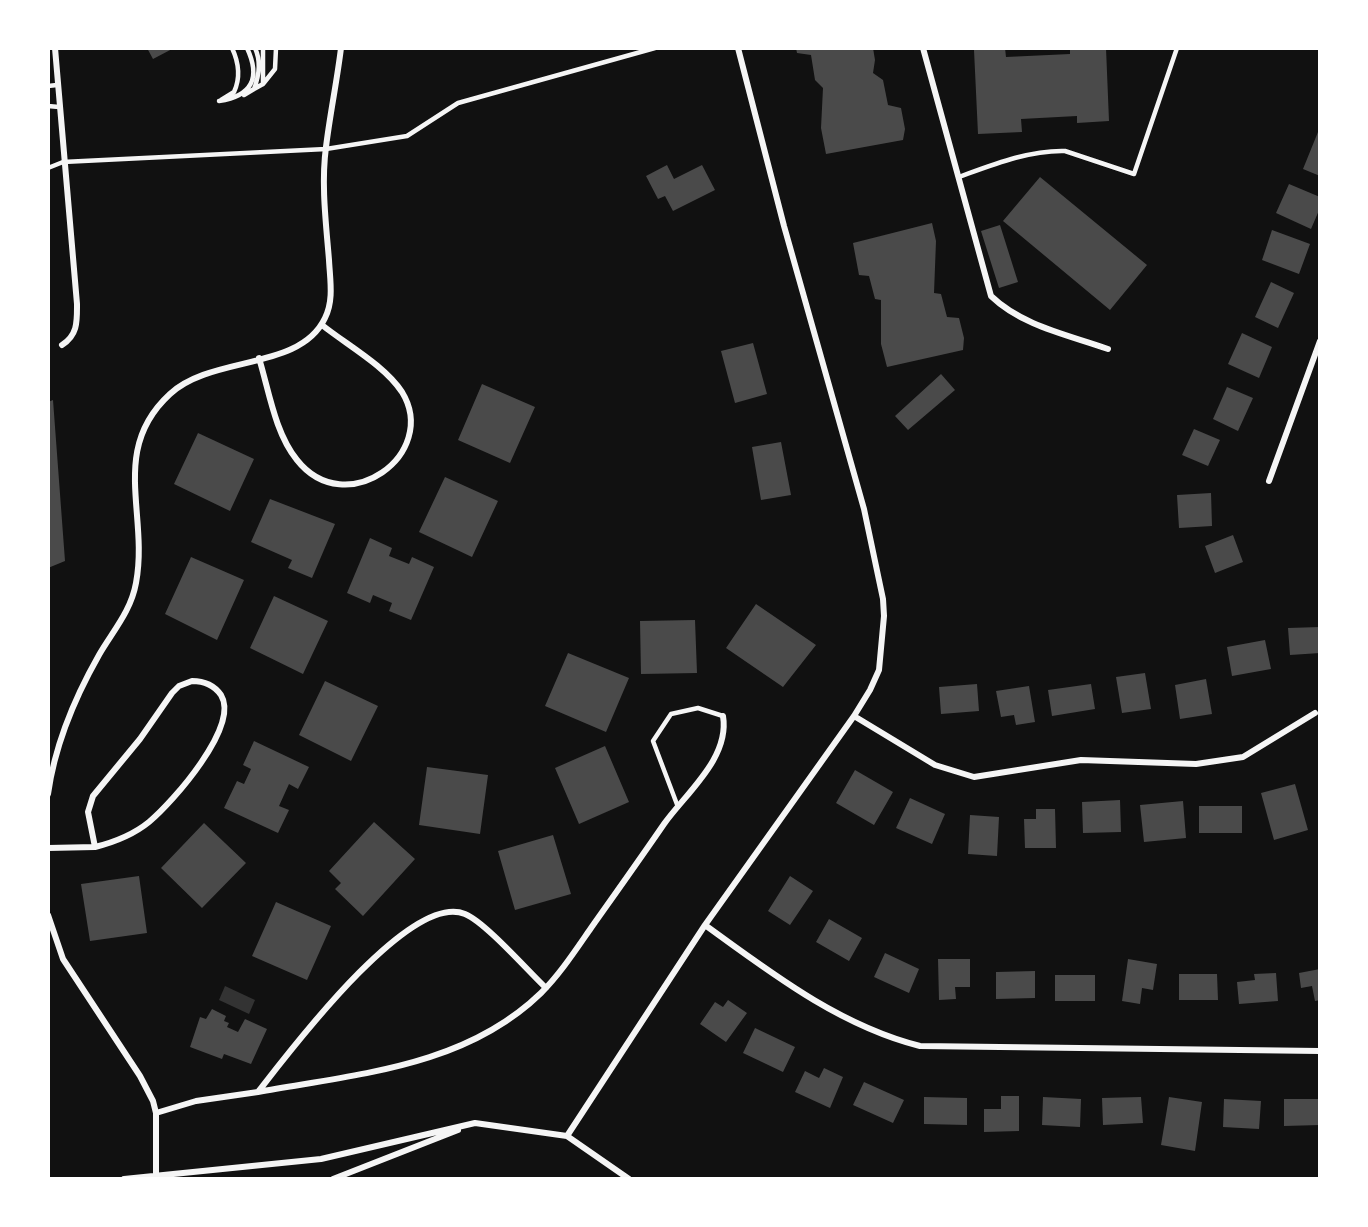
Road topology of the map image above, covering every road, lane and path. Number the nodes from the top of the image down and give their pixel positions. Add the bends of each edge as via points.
1 (55, 48) edge
2 (232, 48) edge
3 (247, 48) edge
4 (255, 48) edge
5 (264, 48) edge
6 (276, 48) edge
7 (341, 48) edge
8 (655, 48) edge
9 (738, 48) edge
10 (923, 48) edge
11 (1177, 48) edge
12 (263, 84) junction
13 (57, 85) junction
14 (48, 86) edge
15 (254, 89) junction
16 (242, 96) junction
17 (48, 106) edge
18 (59, 107) junction
19 (326, 148) junction
20 (63, 162) junction
21 (48, 168) edge
22 (959, 177) junction
23 (322, 325) junction
24 (1320, 341) edge
25 (62, 345) dead end
26 (1108, 349) dead end
27 (259, 358) junction
28 (1269, 481) dead end
29 (1316, 713) dead end
30 (723, 716) joint
31 (854, 716) junction
32 (48, 794) edge
33 (678, 807) junction
34 (95, 847) junction
35 (48, 848) edge
36 (48, 915) edge
37 (705, 925) junction
38 (546, 988) junction
39 (1320, 1051) edge
40 (258, 1092) junction
41 (156, 1113) junction
42 (475, 1123) junction
43 (567, 1136) junction
44 (156, 1178) edge
45 (124, 1179) edge
46 (333, 1179) edge
47 (629, 1179) edge

1 - 13 street
2 - 16 lane via 239,69 236,87 219,101
3 - 16 lane via 254,69 253,80
4 - 15 lane via 259,71
5 - 12 lane
6 - 12 lane via 275,69
7 - 19 street
8 - 19 lane via 458,103 407,136
9 - 31 street via 864,509 883,598 879,670
10 - 22 street
11 - 22 lane via 1134,174 1053,150 1001,161
12 - 15 lane
13 - 14 lane
13 - 18 street
15 - 16 lane
17 - 18 lane
18 - 20 street
19 - 20 lane
19 - 23 street via 324,198 331,298
20 - 21 lane
20 - 25 street via 77,321 70,340
22 - 26 street via 992,296 1029,321
23 - 27 street via 304,344
23 - 27 street via 390,377 406,403 406,443 397,460 367,482 326,482 296,460 284,440
24 - 28 street
27 - 32 street via 201,375 180,386 157,408 144,428 134,461 139,554 136,583 123,620 100,653 69,714
29 - 31 street via 1243,757 1196,764 1081,760 974,777 935,765
30 - 33 street via 725,728 719,747
30 - 33 lane via 698,708 671,714 652,741
31 - 37 street
33 - 38 street
34 - 34 street via 88,812 93,796 175,689 192,681 213,687 225,703 225,719 203,760 170,803 147,823 120,840
34 - 35 street
36 - 41 street via 63,959 140,1076
37 - 39 street via 834,1012 866,1029 920,1046
37 - 43 street
38 - 40 street via 488,1033 444,1054 410,1065
38 - 40 street via 466,914 442,911 409,927 369,963
40 - 41 street via 196,1101
41 - 44 street
42 - 43 street
42 - 44 street via 321,1159
42 - 46 street
43 - 47 street
44 - 45 street

